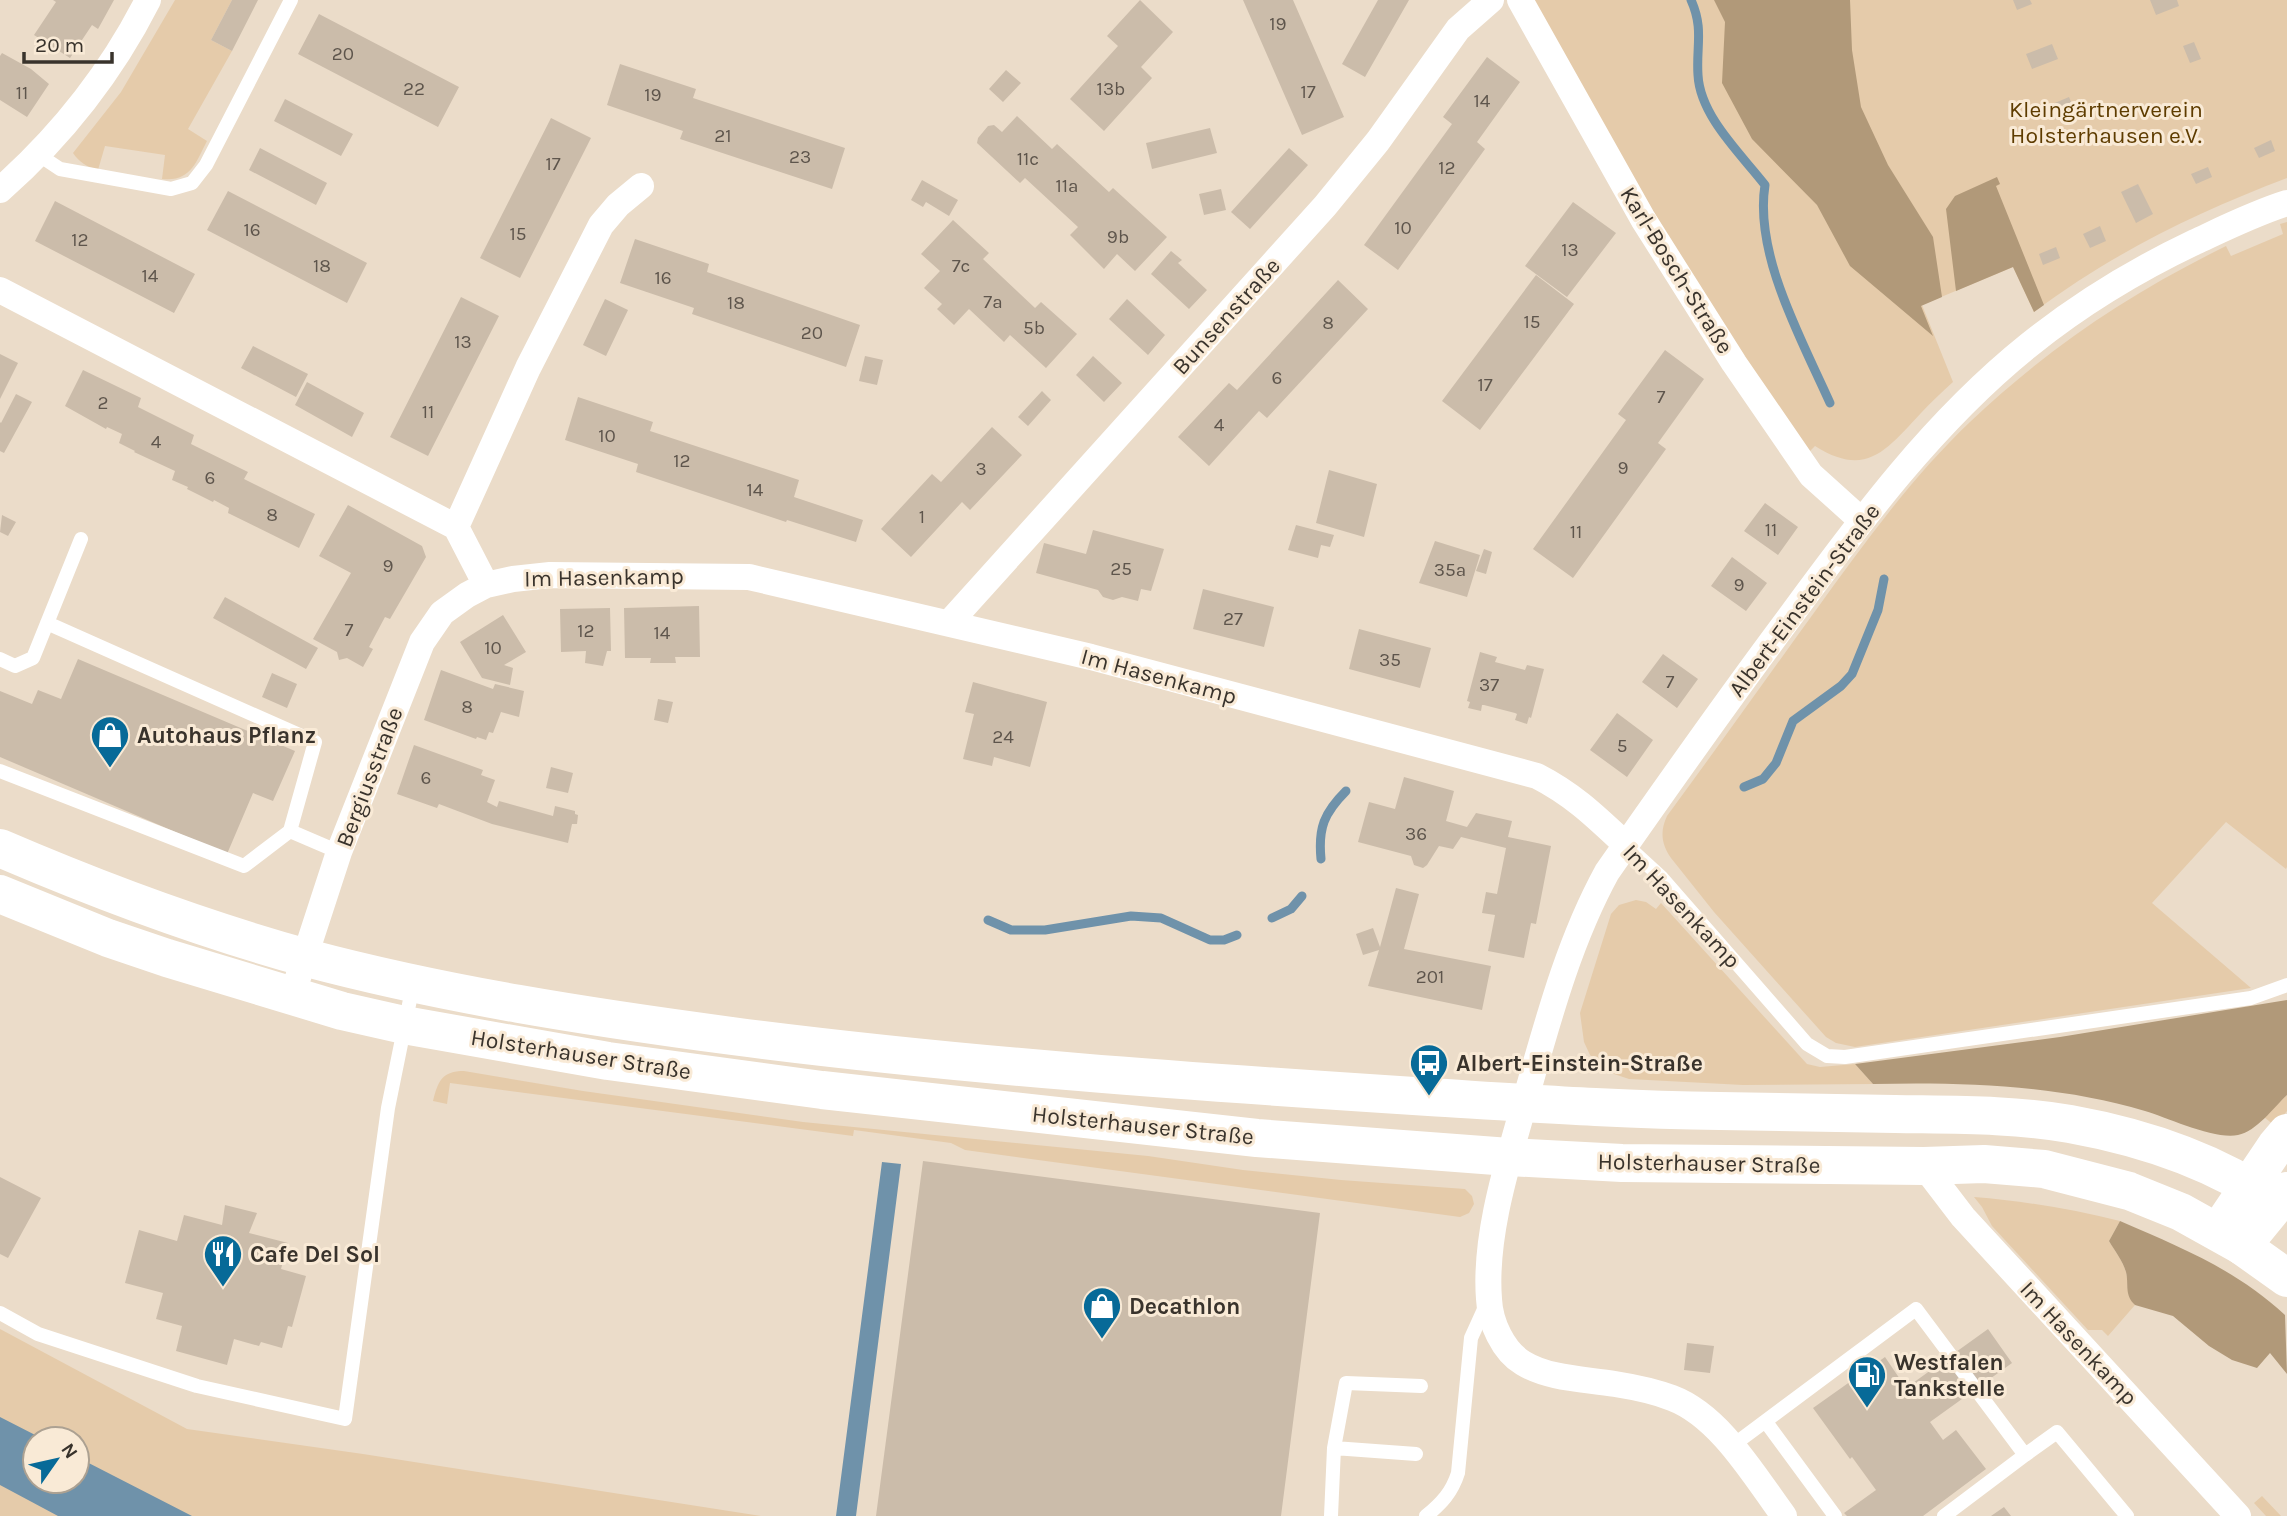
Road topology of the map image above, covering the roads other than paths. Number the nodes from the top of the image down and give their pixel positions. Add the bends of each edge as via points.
1 (148, 0) edge
2 (291, 0) edge
3 (1491, 0) edge
4 (1520, 0) edge
5 (39, 155) junction
6 (641, 186) dead end
7 (0, 190) edge
8 (2287, 203) edge
9 (0, 289) edge
10 (1861, 520) junction
11 (456, 527) junction
12 (81, 539) dead end
13 (486, 585) junction
14 (47, 624) junction
15 (949, 624) junction
16 (0, 659) edge
17 (0, 771) edge
18 (290, 831) junction
19 (1626, 845) junction
20 (0, 848) edge
21 (339, 852) junction
22 (0, 894) edge
23 (305, 957) junction
24 (414, 983) junction
25 (2287, 985) edge
26 (292, 996) junction
27 (404, 1024) junction
28 (1525, 1103) junction
29 (2287, 1133) edge
30 (1509, 1157) junction
31 (1924, 1166) junction
32 (2275, 1198) edge
33 (2230, 1239) junction
34 (2287, 1278) edge
35 (1489, 1300) junction
36 (0, 1313) edge
37 (1421, 1386) dead end
38 (1766, 1422) junction
39 (1732, 1446) junction
40 (1334, 1448) junction
41 (1416, 1454) dead end
42 (2025, 1455) junction
43 (1331, 1516) edge
44 (1426, 1516) edge
45 (1784, 1516) edge
46 (1835, 1516) edge
47 (1944, 1516) edge
48 (2127, 1516) edge
49 (2238, 1516) edge

1 - 5 street via 86,100
2 - 5 lane via 206,165 192,183 171,189 60,169
3 - 15 street, Bunsenstraße via 1458,29 1325,206
4 - 10 street, Karl-Bosch-Straße via 1643,219 1734,363 1811,475
5 - 7 street
6 - 11 street via 601,225 528,368
8 - 10 street, Albert-Einstein-Straße via 2154,261 2028,345 1955,413
9 - 11 street
10 - 19 street, Albert-Einstein-Straße
11 - 13 street
12 - 14 lane
13 - 15 street, Im Hasenkamp via 550,575 749,577
13 - 21 street, Bergiusstraße via 442,613 422,642
14 - 16 lane via 33,658 15,666
14 - 18 lane via 315,742
15 - 19 street, Im Hasenkamp via 1091,657 1537,776 1582,803
17 - 18 lane via 244,866
18 - 21 lane
19 - 25 lane, Im Hasenkamp via 1661,878 1807,1044 1827,1056 2251,998
19 - 28 street, Albert-Einstein-Straße via 1594,896 1572,947
20 - 23 main road, Holsterhauser Straße via 180,919
21 - 23 street, Bergiusstraße
22 - 26 main road, Holsterhauser Straße via 143,950
23 - 24 main road, Holsterhauser Straße
23 - 26 street, Bergiusstraße
24 - 27 lane
24 - 28 main road, Holsterhauser Straße via 615,1021 819,1047 1033,1069
26 - 27 main road, Holsterhauser Straße
27 - 30 main road, Holsterhauser Straße via 608,1061 821,1090 1257,1138
27 - 36 lane via 380,1160 345,1419 197,1386 38,1334
28 - 30 street, Albert-Einstein-Straße
28 - 32 main road, Holsterhauser Straße via 1628,1110 1934,1115 2069,1124 2158,1146
29 - 32 main road
30 - 31 main road, Holsterhauser Straße via 1622,1163
30 - 35 street, Albert-Einstein-Straße via 1493,1230
31 - 33 main road, Holsterhauser Straße via 2044,1169 2129,1191
31 - 49 street, Im Hasenkamp via 1963,1217
32 - 33 main road
33 - 34 main road, Holsterhauser Straße
35 - 39 street, Albert-Einstein-Straße via 1501,1338 1524,1364 1547,1373 1673,1398 1702,1417
35 - 44 lane via 1471,1338 1454,1487
37 - 40 lane via 1346,1383
38 - 39 lane
38 - 42 lane via 1916,1309
38 - 46 lane
39 - 45 street, Albert-Einstein-Straße
40 - 41 lane
40 - 43 lane
42 - 47 lane
42 - 48 lane via 2057,1432

